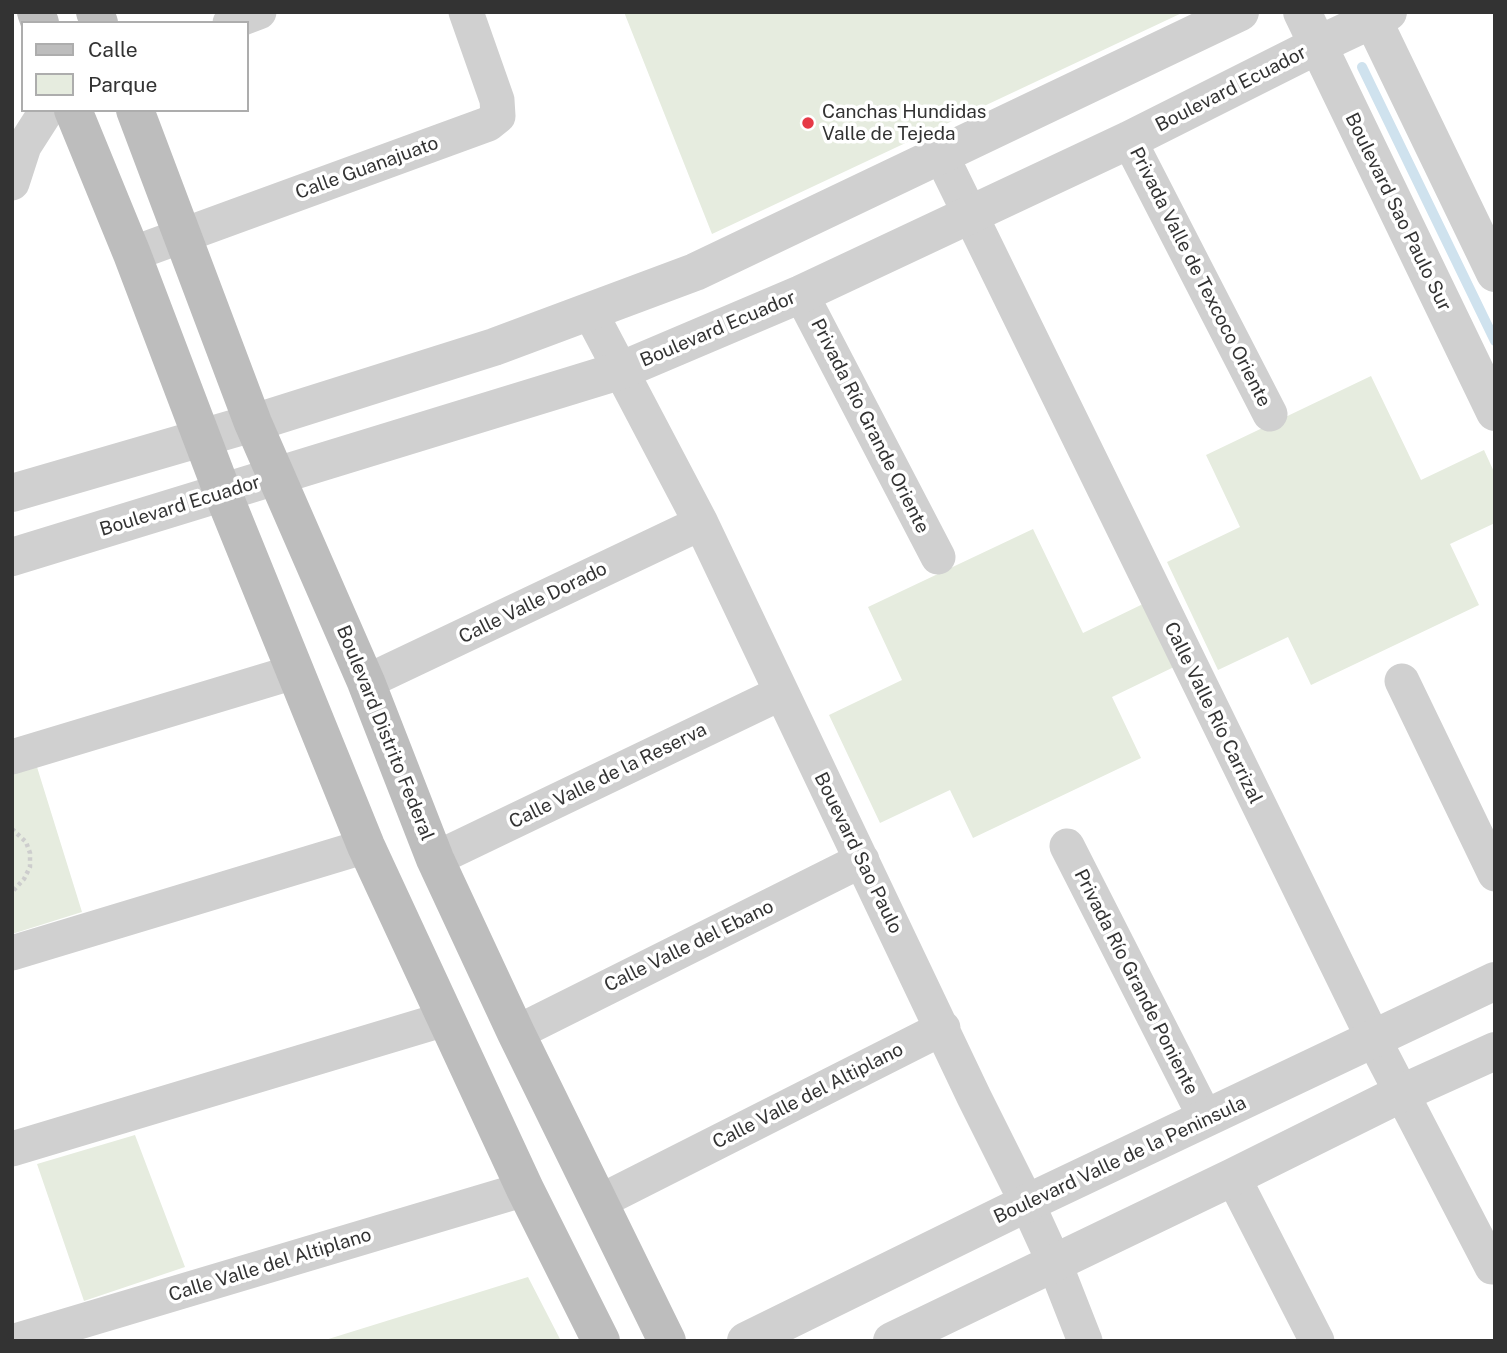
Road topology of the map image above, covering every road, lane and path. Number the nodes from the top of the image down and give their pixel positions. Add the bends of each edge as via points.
1 (259, 12) edge
2 (466, 12) edge
3 (1240, 12) edge
4 (1376, 15) edge
5 (235, 21) edge
6 (1310, 29) edge
7 (46, 112) edge
8 (74, 112) edge
9 (136, 112) edge
10 (1129, 140) junction
11 (941, 155) junction
12 (12, 183) edge
13 (970, 214) junction
14 (183, 236) junction
15 (132, 254) junction
16 (1495, 273) edge
17 (801, 294) junction
18 (590, 312) junction
19 (622, 370) junction
20 (1495, 412) edge
21 (1270, 414) dead end
22 (253, 423) junction
23 (201, 437) junction
24 (278, 477) junction
25 (222, 491) junction
26 (12, 493) edge
27 (701, 523) junction
28 (12, 557) edge
29 (938, 557) dead end
30 (294, 672) junction
31 (1402, 681) dead end
32 (366, 682) junction
33 (780, 694) junction
34 (12, 757) edge
35 (12, 828) edge
36 (366, 846) junction
37 (1067, 846) dead end
38 (435, 859) junction
39 (862, 860) junction
40 (1495, 874) edge
41 (12, 892) edge
42 (12, 953) edge
43 (1495, 981) edge
44 (445, 1019) junction
45 (943, 1028) junction
46 (516, 1033) junction
47 (1373, 1038) junction
48 (1495, 1051) edge
49 (1402, 1093) junction
50 (1206, 1119) junction
51 (12, 1149) edge
52 (1233, 1177) junction
53 (525, 1189) junction
54 (599, 1202) junction
55 (1027, 1203) junction
56 (1054, 1262) junction
57 (1492, 1267) dead end
58 (15, 1341) edge
59 (601, 1341) edge
60 (667, 1341) edge
61 (746, 1341) edge
62 (892, 1341) edge
63 (1085, 1341) edge
64 (1317, 1341) edge

1 - 5 street
2 - 14 street, Calle Guanajuato via 497,100 498,116 488,124
3 - 11 street
4 - 6 street, Boulevard Ecuador
4 - 16 street
6 - 10 street, Boulevard Ecuador
6 - 20 street, Boulevard Sao Paulo Sur
7 - 12 street via 23,146
8 - 15 main road
9 - 14 main road, Boulevard Distrito Federal
10 - 13 street, Boulevard Ecuador
10 - 21 street, Privada Valle de Texcoco Oriente
11 - 13 street, Calle Valle Río Carrizal
11 - 18 street via 695,272
13 - 17 street, Boulevard Ecuador
13 - 47 street, Calle Valle Río Carrizal
14 - 15 street, Calle Guanajuato
14 - 22 main road, Boulevard Distrito Federal
15 - 23 main road
17 - 19 street, Boulevard Ecuador
17 - 29 street, Privada Río Grande Oriente
18 - 19 street, Bouevard Sao Paulo
18 - 22 street
19 - 24 street, Boulevard Ecuador
19 - 27 street, Bouevard Sao Paulo
22 - 23 street
22 - 24 main road, Boulevard Distrito Federal
23 - 25 main road
23 - 26 street
24 - 25 street, Boulevard Ecuador
24 - 32 main road, Boulevard Distrito Federal
25 - 28 street, Boulevard Ecuador
25 - 30 main road
27 - 32 street, Calle Valle Dorado
27 - 33 street, Bouevard Sao Paulo
30 - 34 street
30 - 36 main road
31 - 40 street
32 - 38 main road, Boulevard Distrito Federal
33 - 38 street, Calle Valle de la Reserva
33 - 39 street, Bouevard Sao Paulo
35 - 41 path via 26,842 30,867
36 - 42 street
36 - 44 main road
37 - 50 street, Privada Río Grande Poniente
38 - 46 main road, Boulevard Distrito Federal
39 - 45 street, Bouevard Sao Paulo
39 - 46 street, Calle Valle del Ebano
43 - 47 street, Boulevard Valle de la Peninsula
44 - 51 street
44 - 53 main road
45 - 54 street, Calle Valle del Altiplano
45 - 55 street, Bouevard Sao Paulo
46 - 54 main road, Boulevard Distrito Federal
47 - 49 street, Calle Valle Río Carrizal
47 - 50 street, Boulevard Valle de la Peninsula
48 - 49 street
49 - 52 street
49 - 57 street, Calle Valle Río Carrizal
50 - 55 street, Boulevard Valle de la Peninsula
52 - 56 street
52 - 64 street
53 - 58 street, Calle Valle del Altiplano
53 - 59 main road
54 - 60 main road, Boulevard Distrito Federal
55 - 56 street, Bouevard Sao Paulo
55 - 61 street, Boulevard Valle de la Peninsula
56 - 62 street
56 - 63 street, Bouevard Sao Paulo

